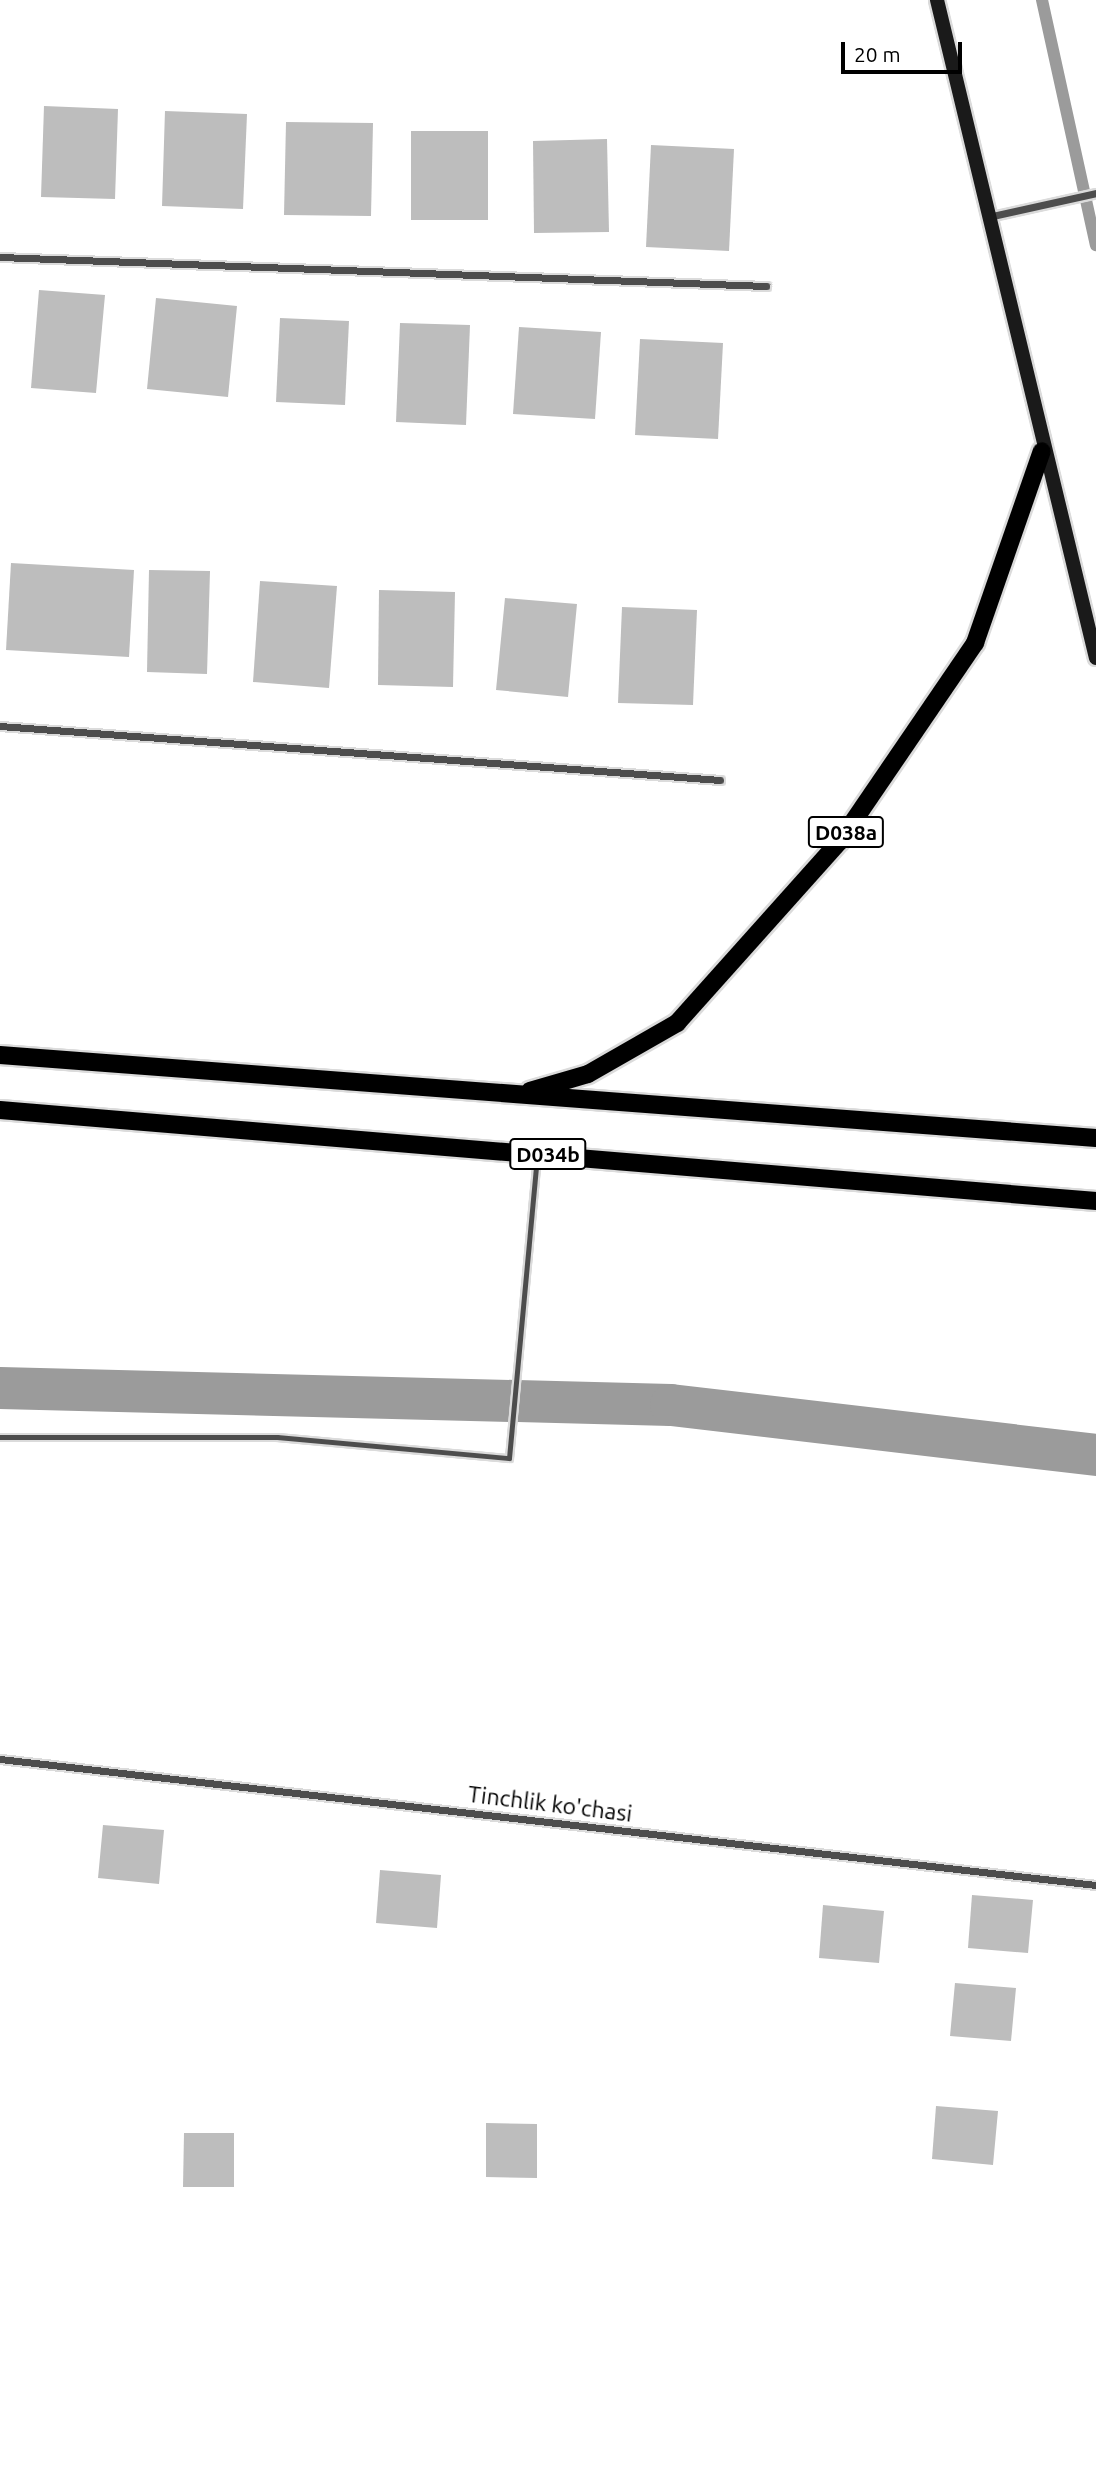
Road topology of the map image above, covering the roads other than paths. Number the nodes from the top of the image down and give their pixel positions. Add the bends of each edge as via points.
1 (936, 0) edge
2 (1096, 193) edge
3 (987, 217) junction
4 (0, 257) edge
5 (766, 286) dead end
6 (1042, 451) junction
7 (1096, 658) edge
8 (0, 726) edge
9 (720, 780) dead end
10 (0, 1055) edge
11 (517, 1095) junction
12 (0, 1110) edge
13 (1096, 1138) edge
14 (537, 1153) junction
15 (1096, 1201) edge
16 (0, 1437) edge
17 (0, 1759) edge
18 (1096, 1885) edge

1 - 3 main road
2 - 3 street
3 - 6 main road
4 - 5 street
6 - 7 main road
6 - 11 main road, D038a via 975,643 840,841 677,1023 588,1074
8 - 9 street
10 - 11 main road
11 - 13 main road
12 - 14 main road, D034b
14 - 15 main road, D034b
14 - 16 lane via 509,1458 277,1437
17 - 18 street, Tinchlik ko'chasi

